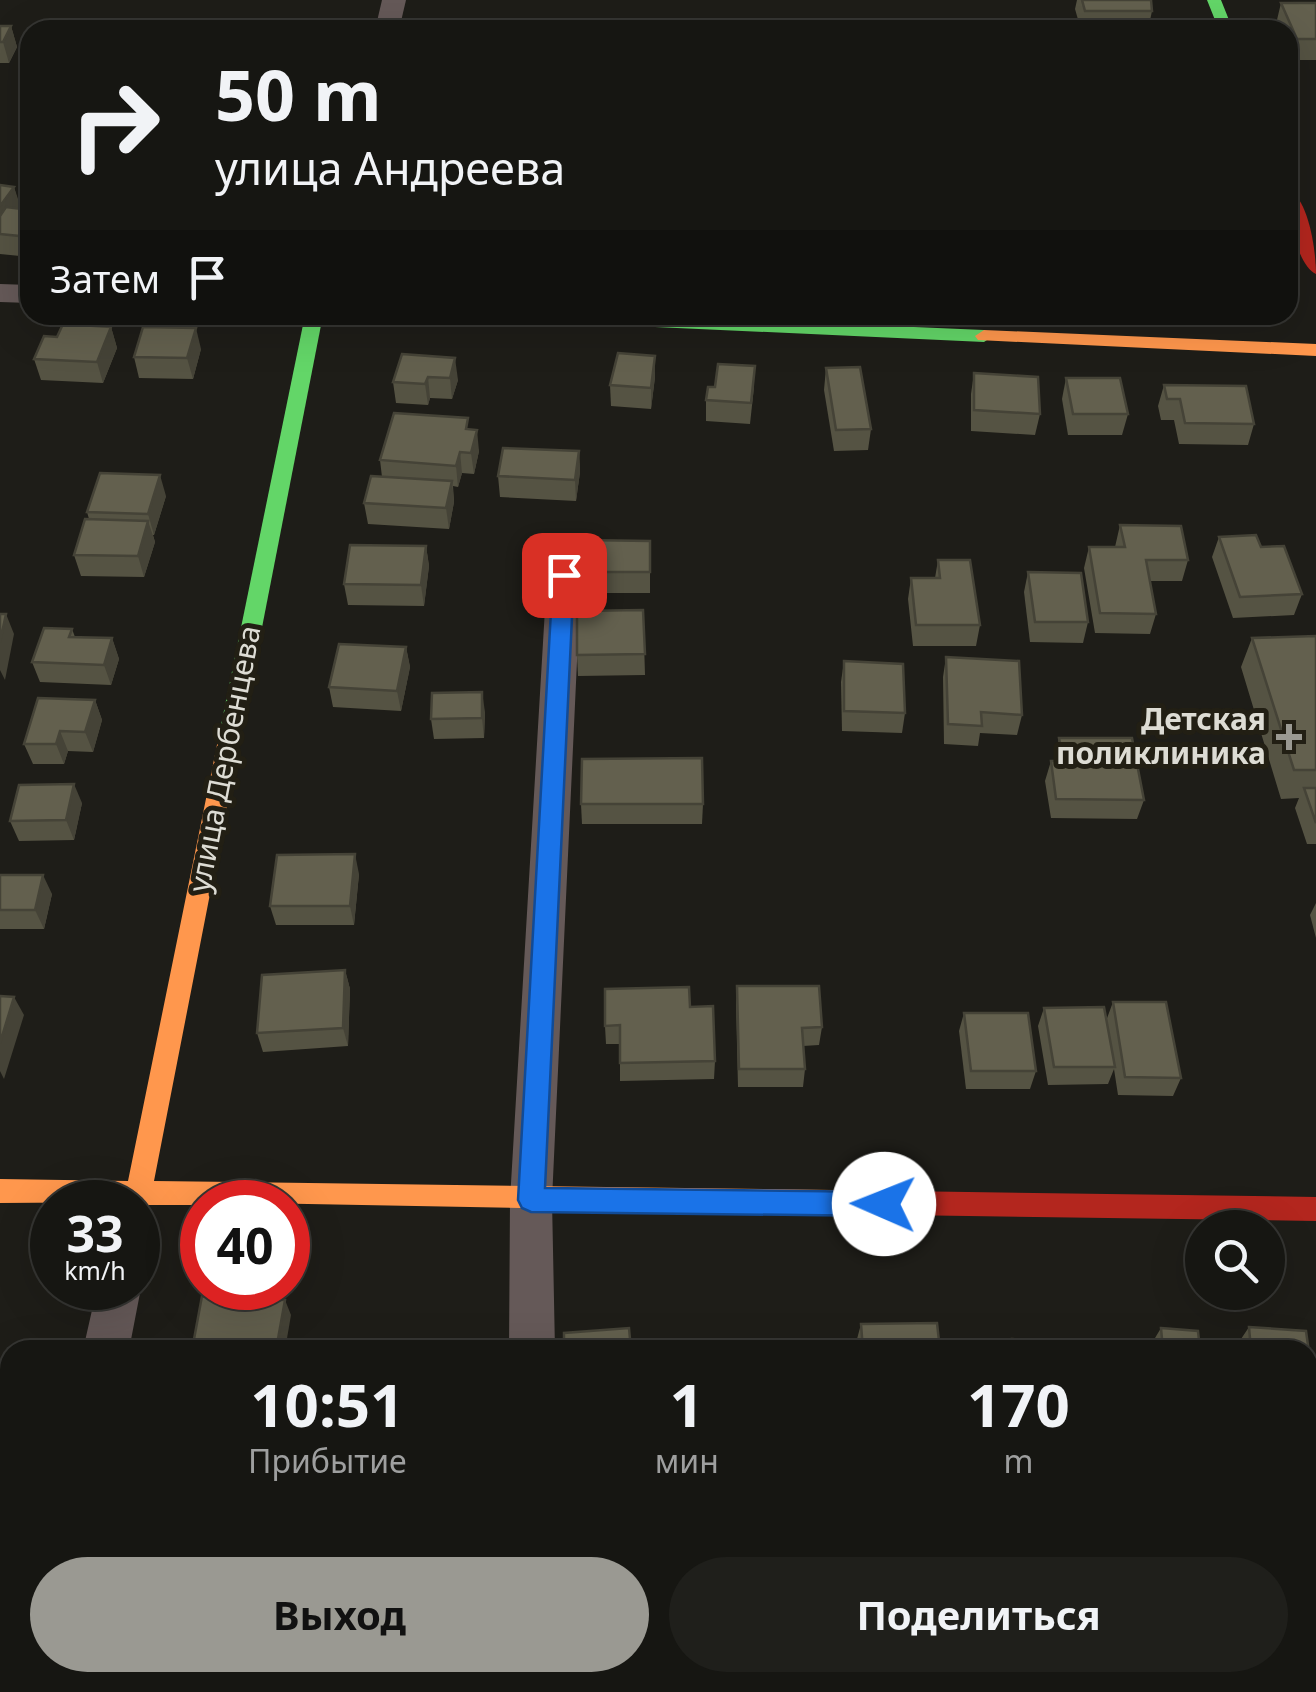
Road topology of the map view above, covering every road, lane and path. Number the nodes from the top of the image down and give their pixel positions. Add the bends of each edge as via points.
1 (1298, 221) edge
2 (1316, 270) edge
3 (312, 325) edge
4 (735, 325) edge
5 (1316, 350) edge
6 (564, 575) dead end
7 (141, 1180) edge
8 (0, 1191) edge
9 (30, 1193) edge
10 (160, 1199) edge
11 (531, 1200) junction
12 (1316, 1209) edge
13 (114, 1310) edge
14 (108, 1340) edge
15 (532, 1340) edge

1 - 2 street
3 - 7 street, улица Дербенцева
4 - 5 street
6 - 11 street
8 - 9 street
10 - 11 street
11 - 12 street
11 - 15 street
13 - 14 street

